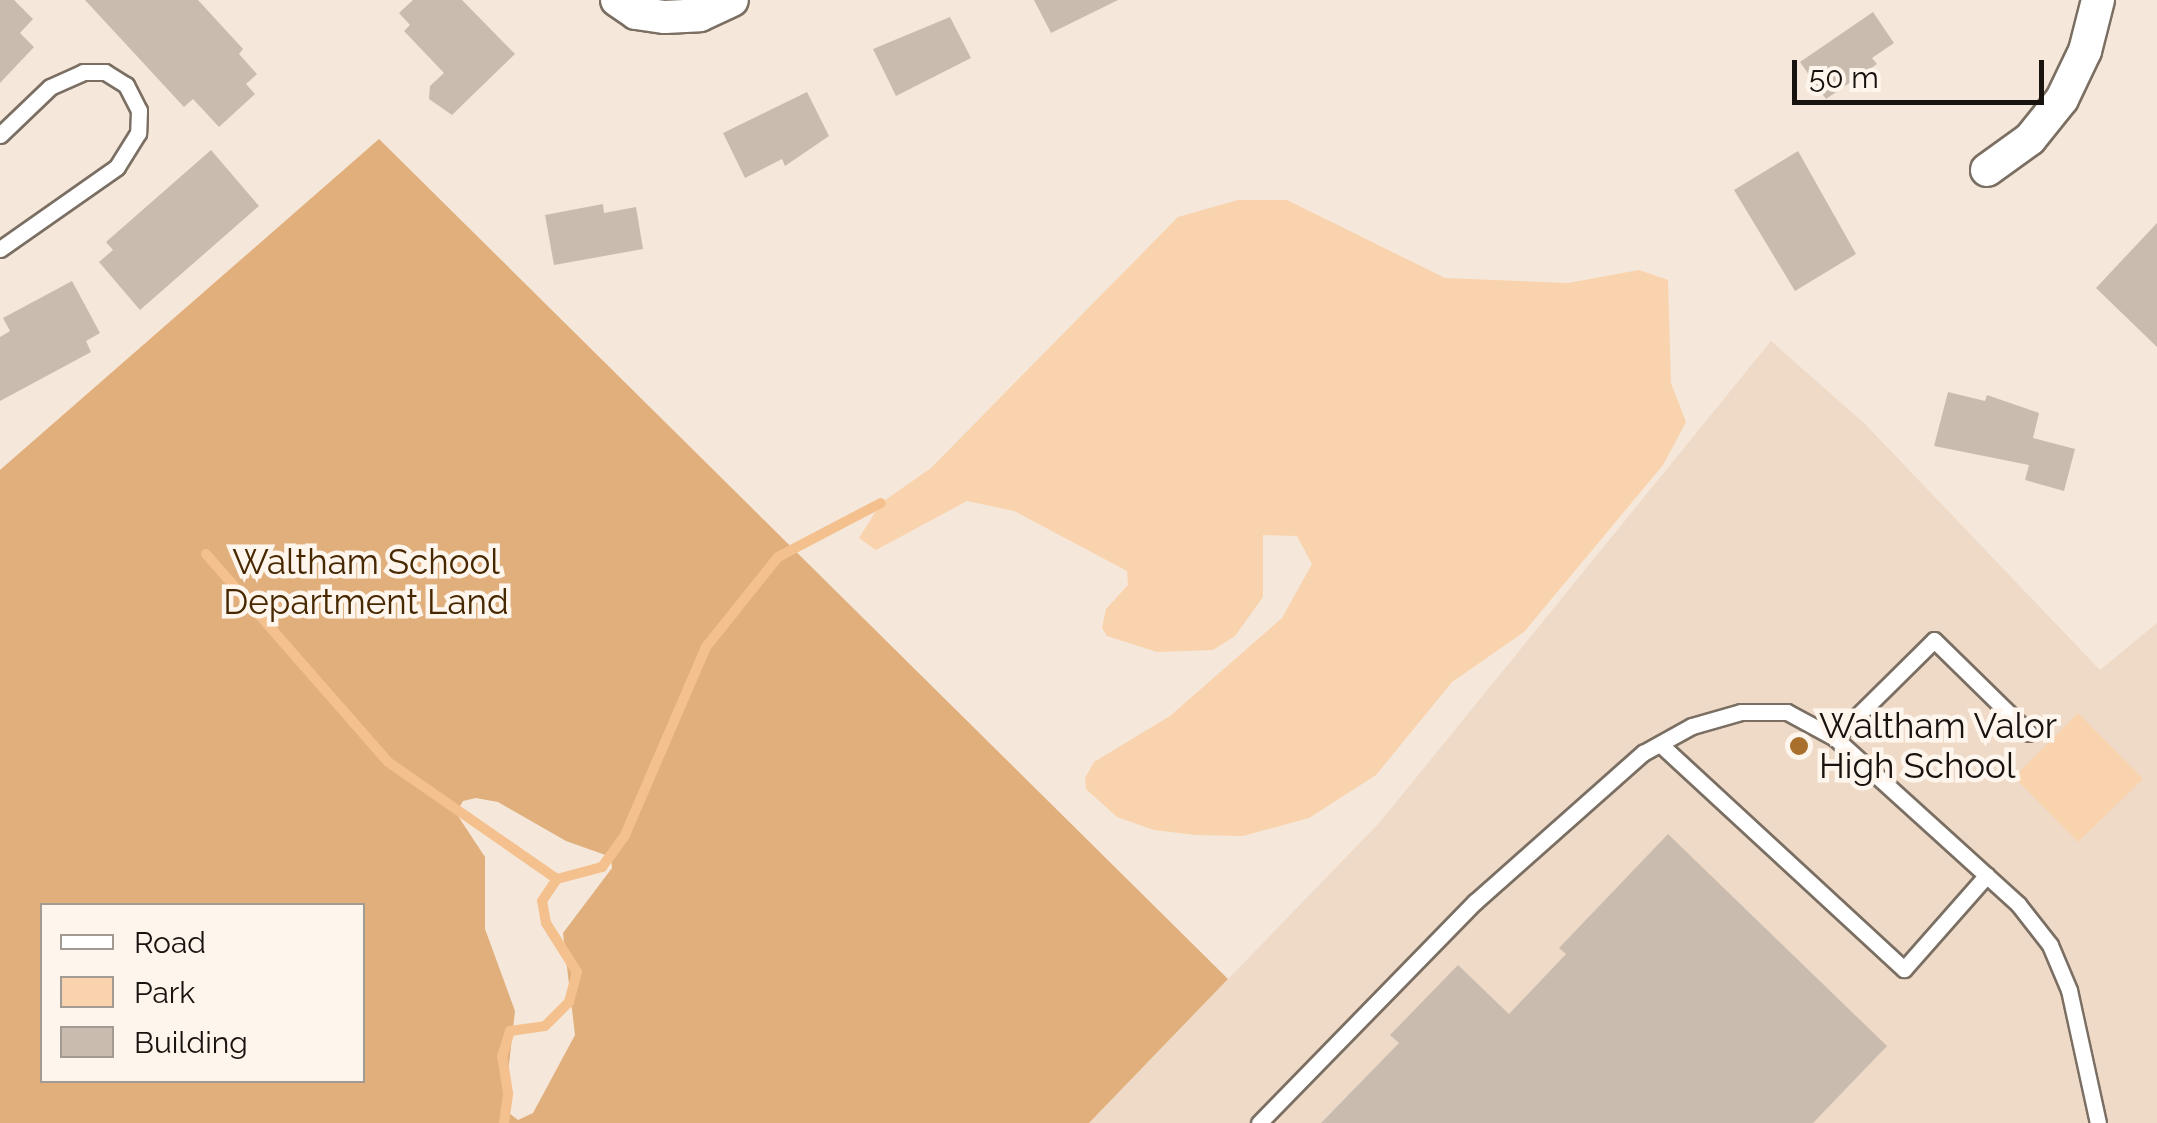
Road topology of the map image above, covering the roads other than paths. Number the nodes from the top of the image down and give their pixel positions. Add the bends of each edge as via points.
1 (618, 0) edge
2 (732, 0) edge
3 (2098, 0) edge
4 (0, 135) edge
5 (1987, 170) dead end
6 (0, 227) edge
7 (4, 246) edge
8 (2029, 732) dead end
9 (1835, 738) junction
10 (1660, 744) junction
11 (1987, 876) junction
12 (1259, 1123) edge
13 (2098, 1123) edge

1 - 2 street via 636,13 660,17 700,15
3 - 5 street via 2085,51 2062,98 2030,139
4 - 7 lane via 50,87 83,72 105,72 126,85 139,110 138,133 117,167
6 - 7 lane
8 - 9 lane via 1934,640
9 - 10 lane via 1787,712 1741,712
9 - 11 lane
10 - 11 lane via 1904,969
10 - 12 lane via 1475,902
11 - 13 lane via 2050,946 2069,990

